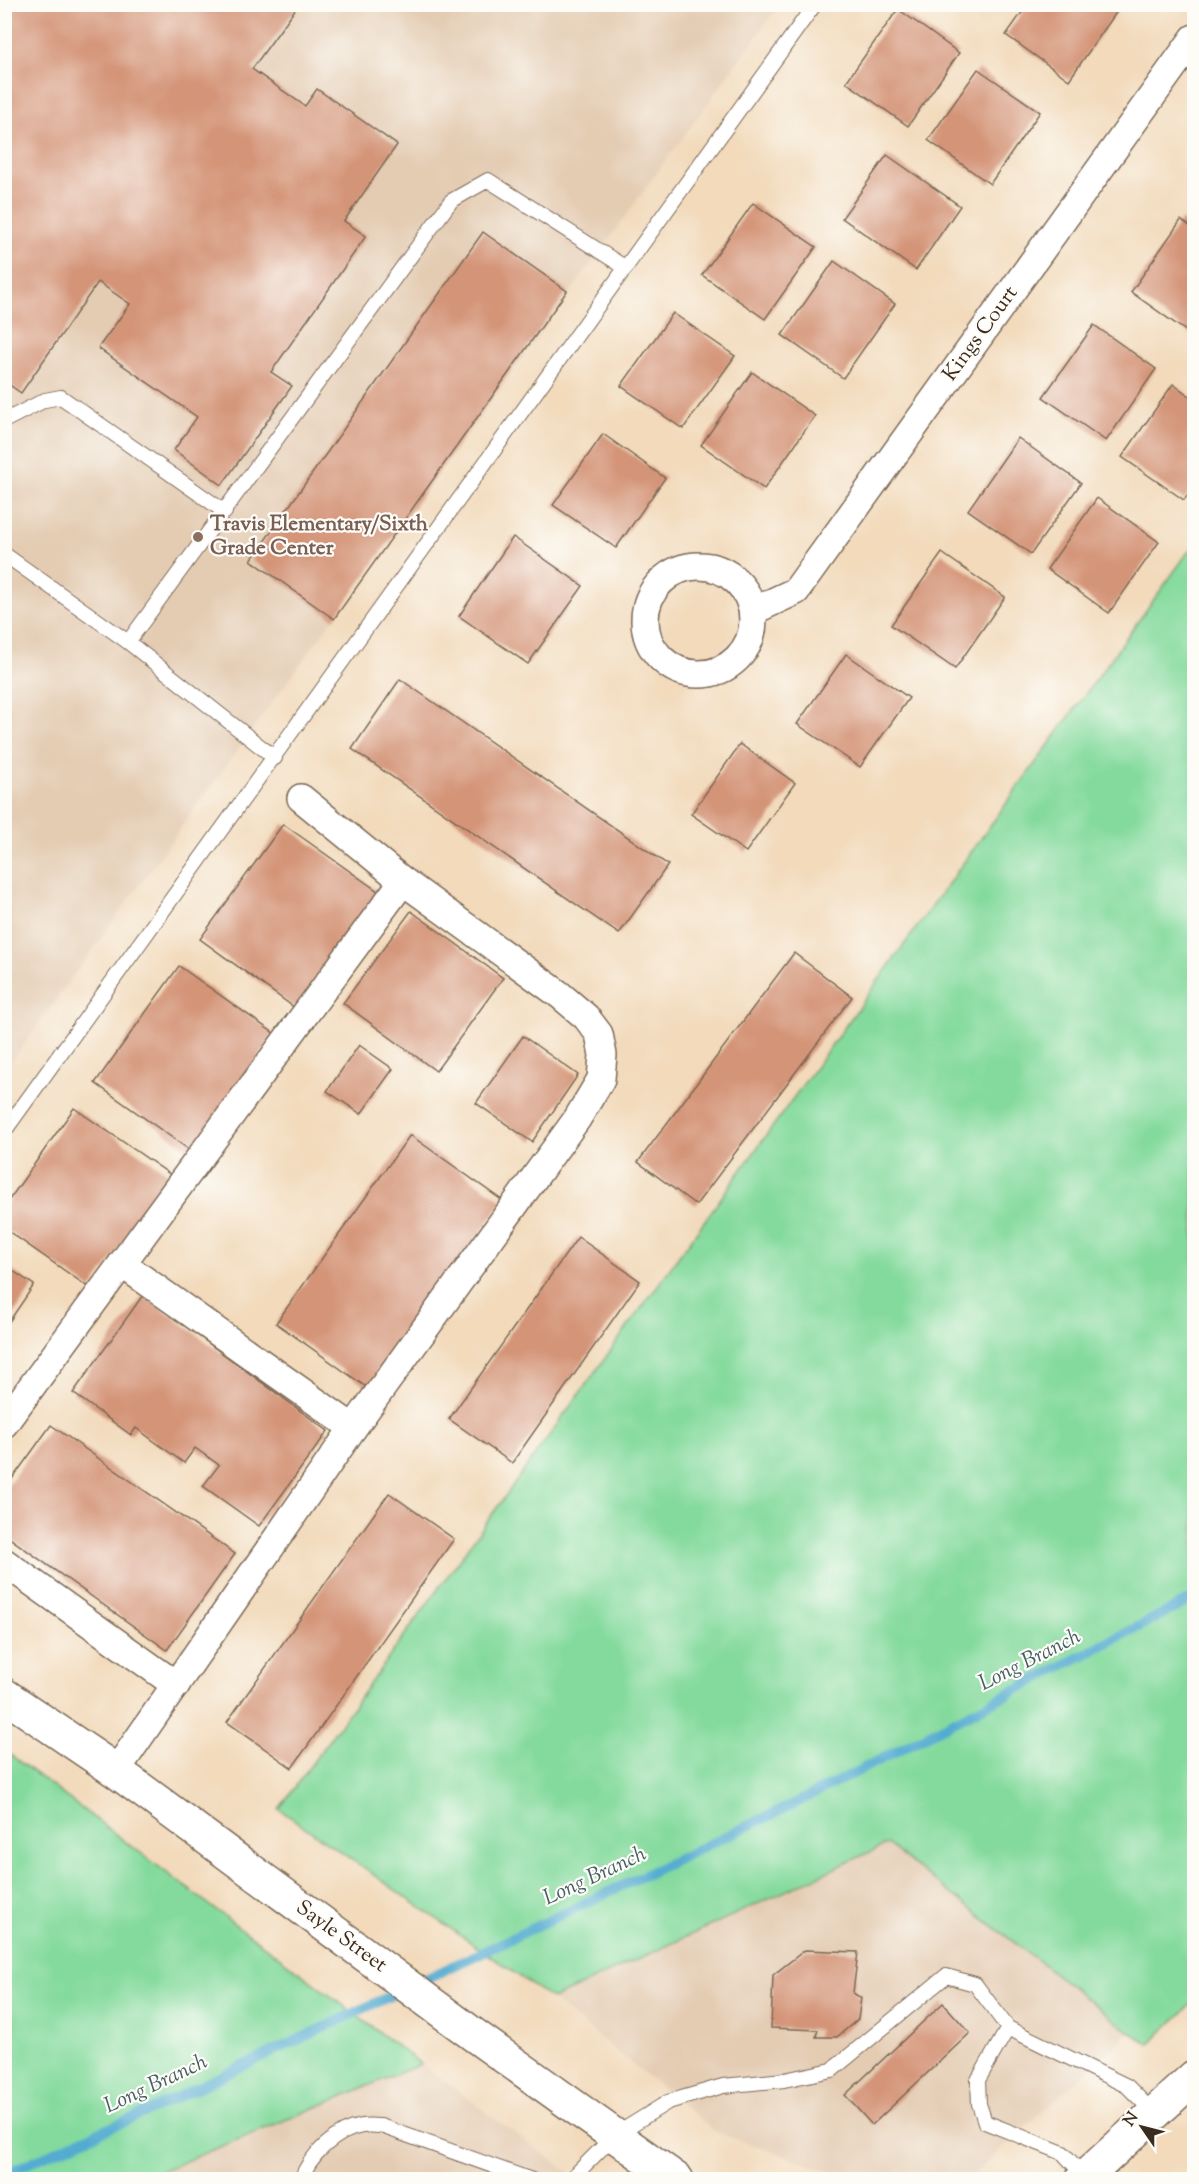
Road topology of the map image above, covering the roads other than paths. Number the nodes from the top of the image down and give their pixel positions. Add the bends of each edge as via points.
1 (815, 4) edge
2 (1194, 38) edge
3 (626, 268) junction
4 (4, 421) edge
5 (225, 512) junction
6 (4, 554) edge
7 (753, 610) junction
8 (128, 642) junction
9 (275, 758) junction
10 (301, 798) dead end
11 (403, 881) junction
12 (4, 1132) edge
13 (122, 1264) junction
14 (4, 1424) edge
15 (353, 1428) junction
16 (4, 1562) edge
17 (176, 1685) junction
18 (4, 1695) edge
19 (116, 1771) junction
20 (1008, 2028) junction
21 (1194, 2077) edge
22 (1155, 2114) junction
23 (615, 2135) junction
24 (1084, 2178) edge
25 (301, 2180) edge
26 (532, 2180) edge
27 (570, 2180) edge
28 (677, 2180) edge

1 - 3 lane
2 - 7 street, Kings Court via 796,591
3 - 5 lane via 488,180 451,201
3 - 9 lane
4 - 5 lane via 45,400 61,397
5 - 8 lane
6 - 8 lane
7 - 7 street via 747,594 730,575 706,566 688,566 658,583 648,599 646,635 667,664 702,675 735,661 747,646 753,629
8 - 9 lane
9 - 12 lane
10 - 11 street
11 - 13 street
11 - 15 street via 577,1010 599,1034 603,1055 601,1079 577,1119
13 - 14 street
13 - 15 street
15 - 17 street
16 - 17 street
17 - 19 street
18 - 19 main road, Sayle Street
19 - 23 main road, Sayle Street
20 - 22 lane via 1127,2086
20 - 23 lane via 975,1984 946,1976 832,2070 723,2086 668,2102
20 - 24 lane via 978,2079 979,2104 985,2122 1063,2153
21 - 22 main road
22 - 24 main road
23 - 27 lane
23 - 28 main road, Sayle Street
25 - 26 lane via 314,2157 339,2134 362,2126 381,2126

